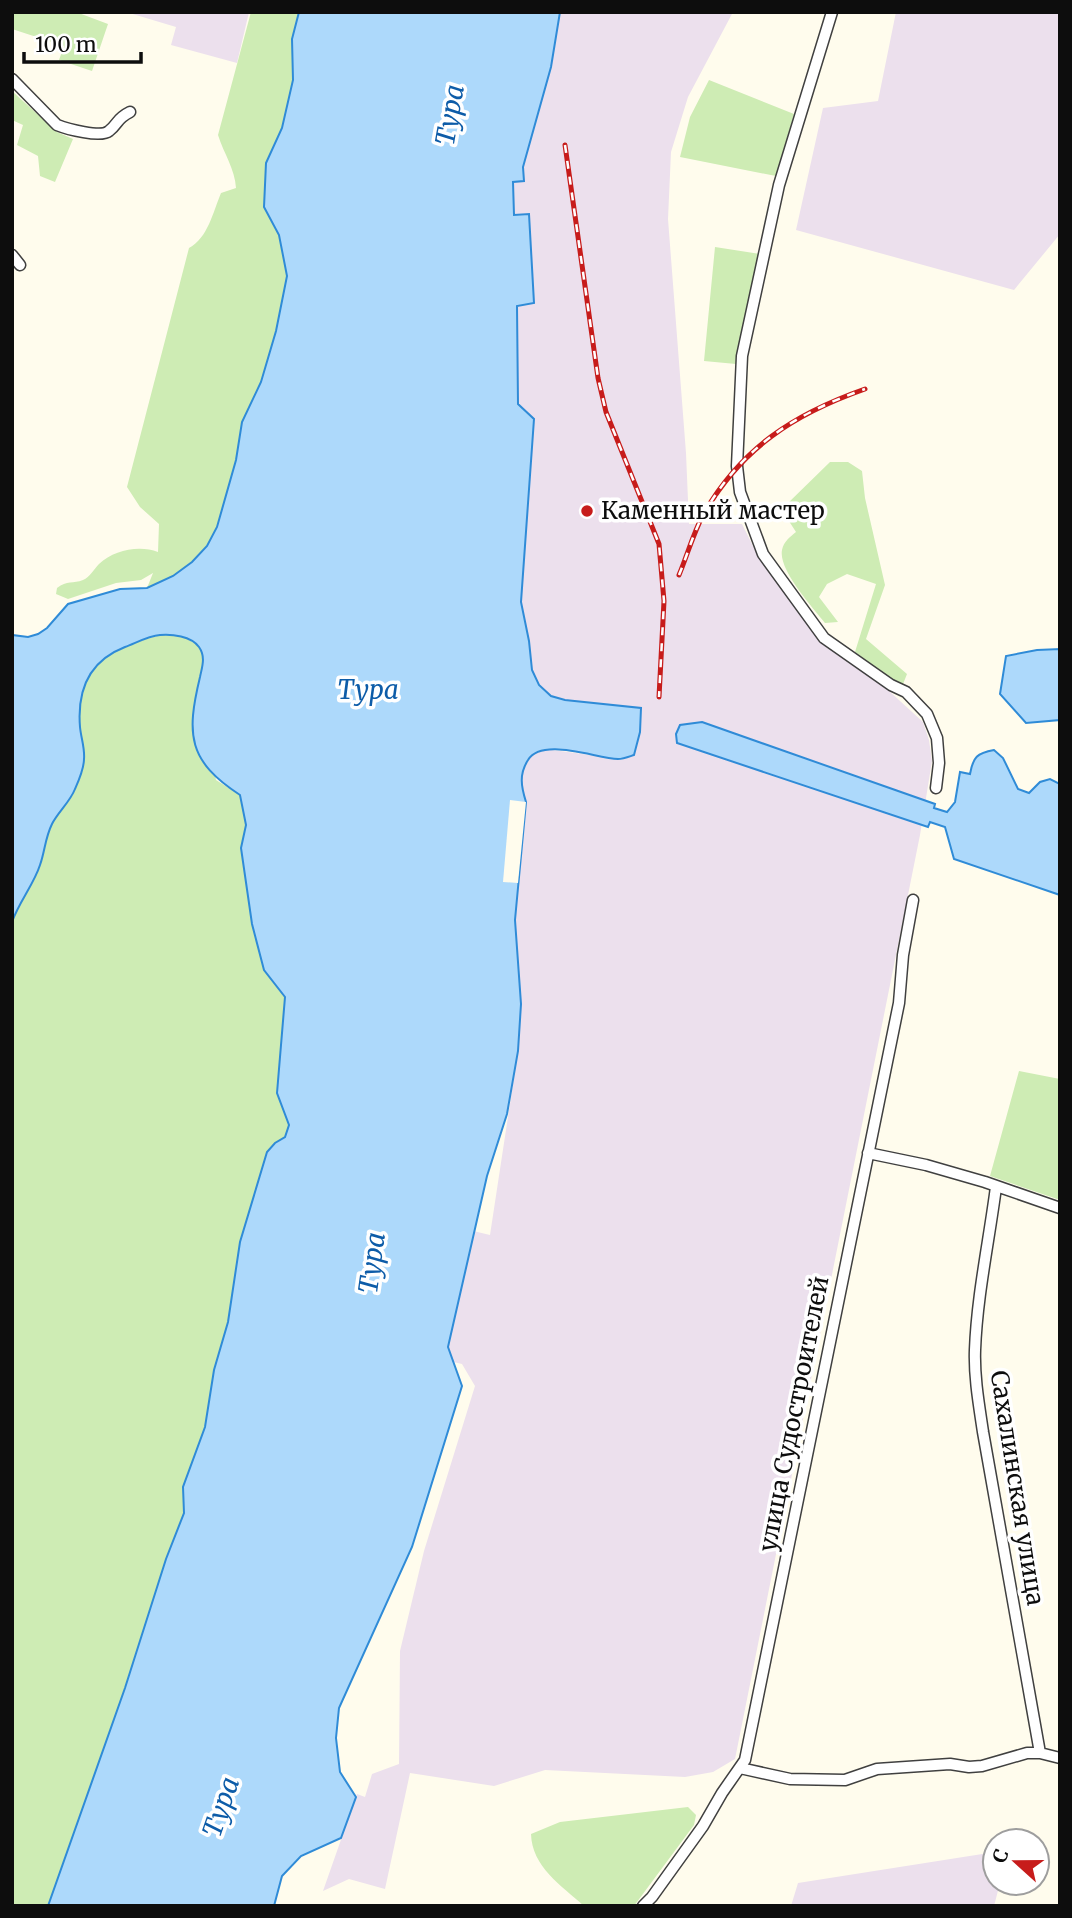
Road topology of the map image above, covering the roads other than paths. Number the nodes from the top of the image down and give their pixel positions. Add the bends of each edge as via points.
1 (832, 12) edge
2 (12, 79) edge
3 (131, 112) dead end
4 (12, 256) edge
5 (20, 265) dead end
6 (936, 788) dead end
7 (913, 900) dead end
8 (868, 1153) junction
9 (996, 1187) junction
10 (1060, 1208) edge
11 (1040, 1753) junction
12 (1060, 1758) edge
13 (740, 1768) junction
14 (643, 1906) edge

1 - 6 street via 779,186 742,356 740,492 763,554 824,638 906,692 927,714 937,738
2 - 3 street via 66,129 103,134 117,118
4 - 5 street
7 - 8 street, улица Судостроителей via 899,1003
8 - 9 street
8 - 13 street, улица Судостроителей
9 - 10 street
9 - 11 street, Сахалинская улица via 978,1318 976,1383
11 - 12 street
11 - 13 street via 969,1767 877,1769 845,1780 790,1779
13 - 14 street, улица Судостроителей

